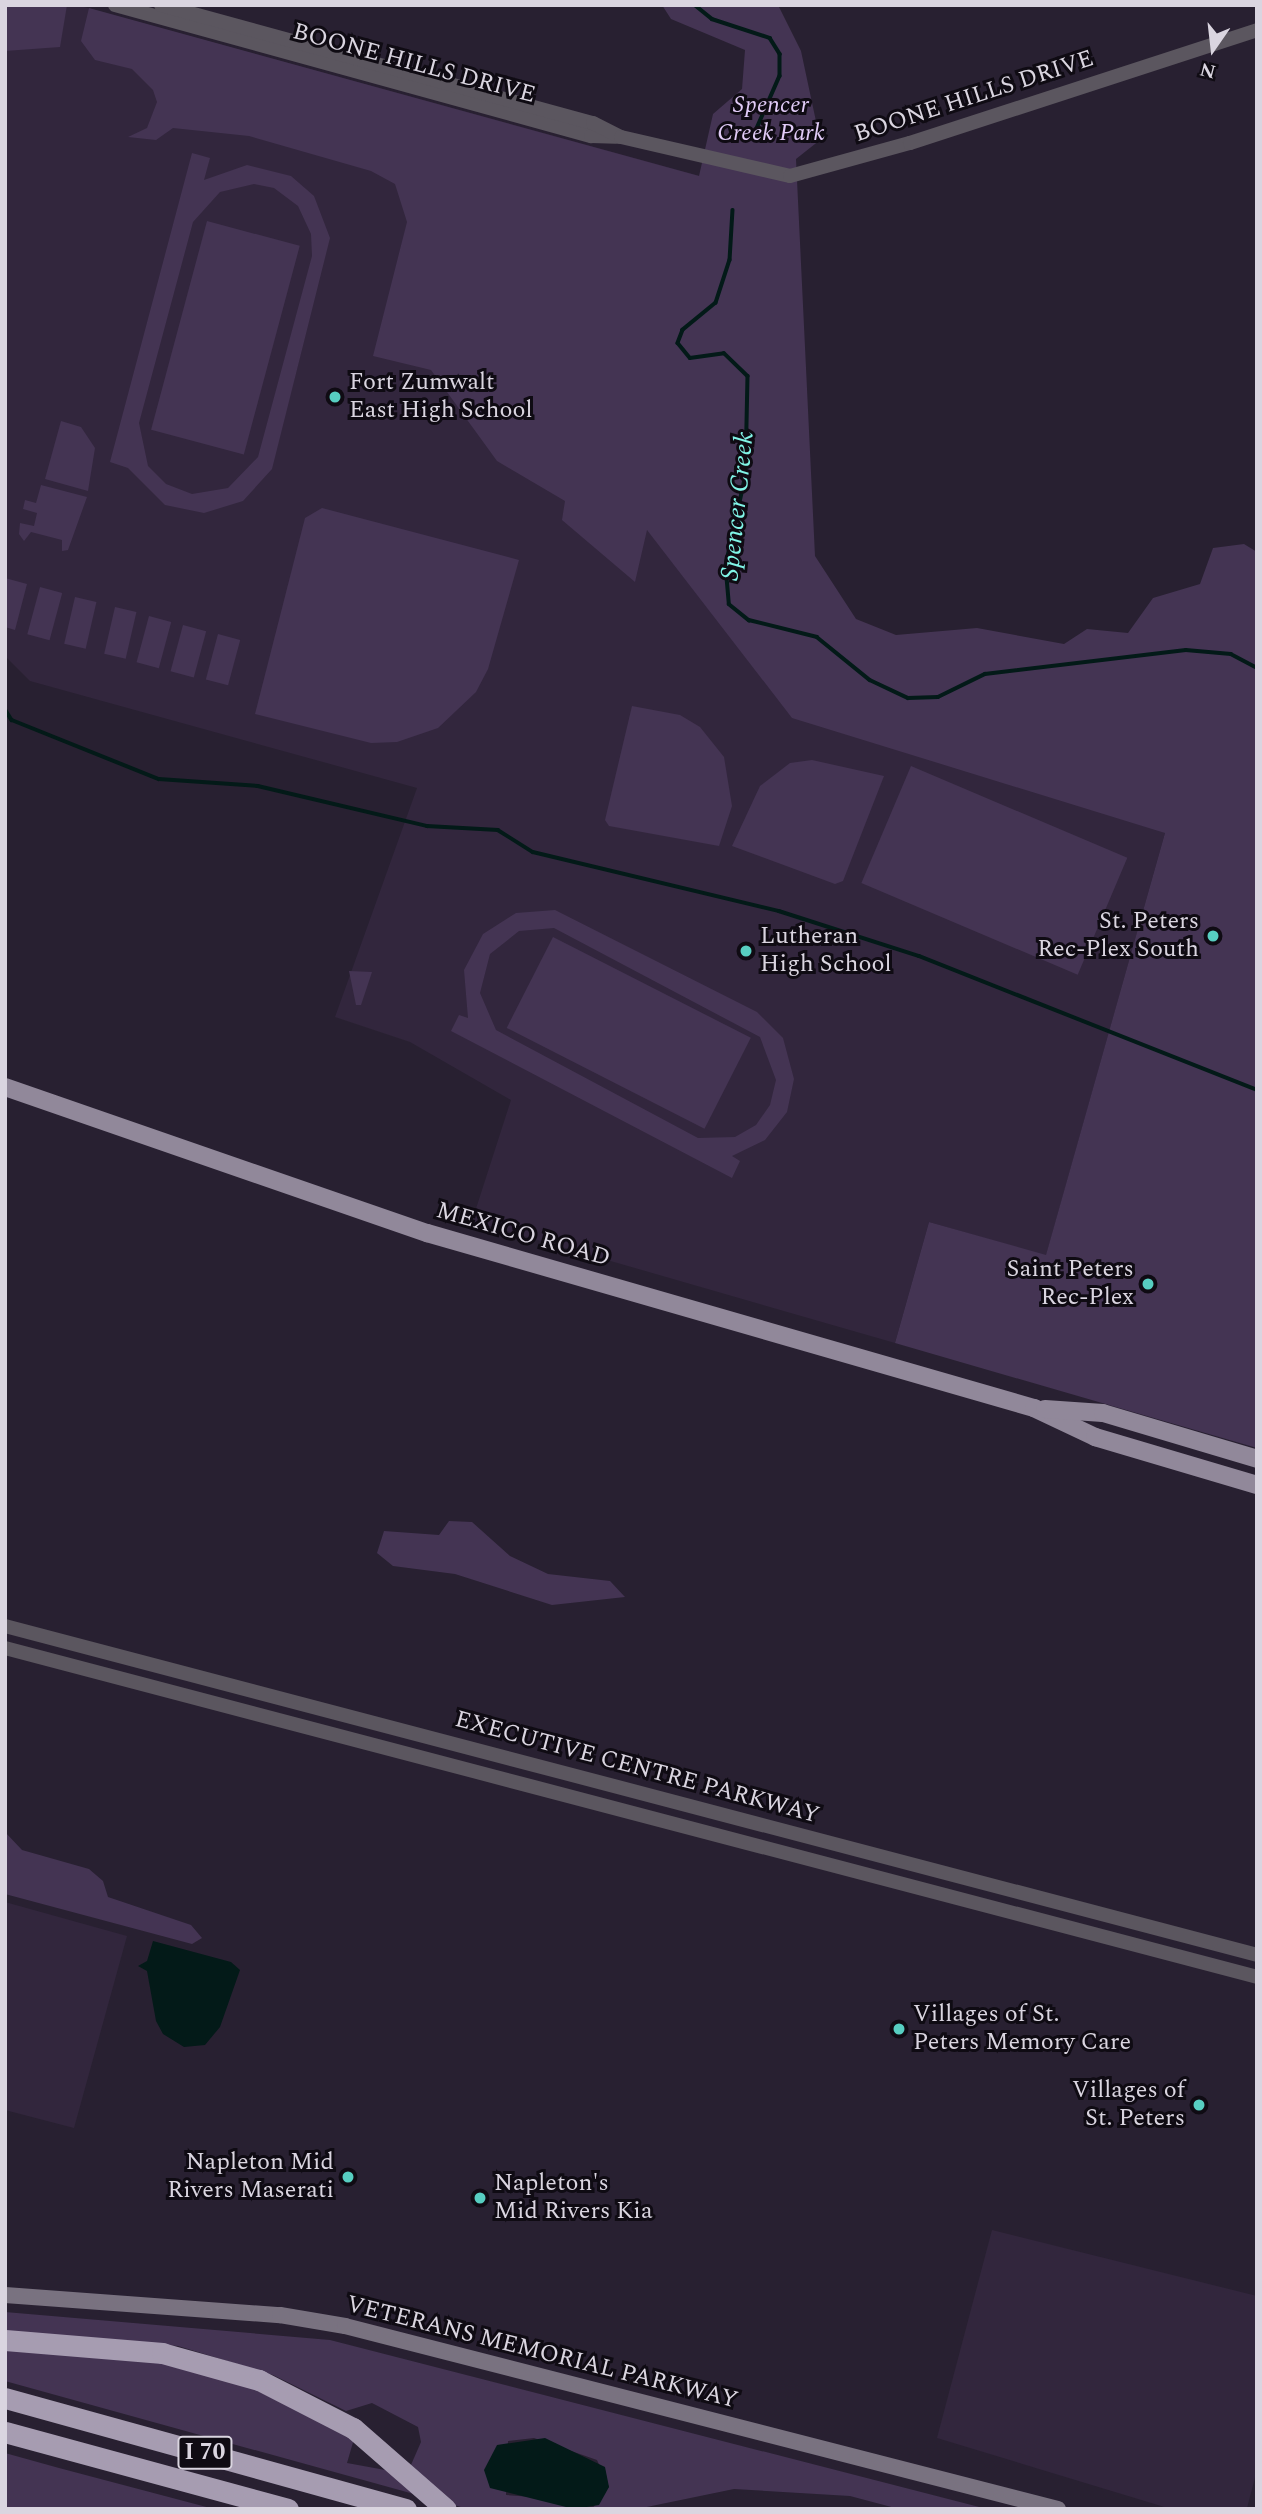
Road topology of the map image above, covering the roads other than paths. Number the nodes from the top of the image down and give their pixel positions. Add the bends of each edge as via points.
1 (115, 5) edge
2 (161, 5) edge
3 (1257, 30) edge
4 (621, 137) junction
5 (5, 1087) edge
6 (1034, 1408) junction
7 (1257, 1459) edge
8 (1257, 1485) edge
9 (5, 1626) edge
10 (5, 1648) edge
11 (1257, 1955) edge
12 (1257, 1977) edge
13 (5, 2295) edge
14 (5, 2340) edge
15 (5, 2398) edge
16 (5, 2432) edge
17 (288, 2509) edge
18 (406, 2509) edge
19 (446, 2509) edge
20 (1058, 2509) edge

1 - 4 street, BOONE HILLS DRIVE via 591,136
2 - 4 street, BOONE HILLS DRIVE via 593,123
3 - 4 street, BOONE HILLS DRIVE via 803,174 752,172
5 - 6 main road, MEXICO ROAD via 440,1237
6 - 7 main road, MEXICO ROAD via 1103,1413
6 - 8 main road, MEXICO ROAD via 1095,1437
9 - 11 street, EXECUTIVE CENTRE PARKWAY
10 - 12 street, EXECUTIVE CENTRE PARKWAY
13 - 20 main road, VETERANS MEMORIAL PARKWAY via 254,2312 345,2326
14 - 19 highway via 136,2349 213,2364 310,2402 372,2442
15 - 18 highway, I 70
16 - 17 highway, I 70

